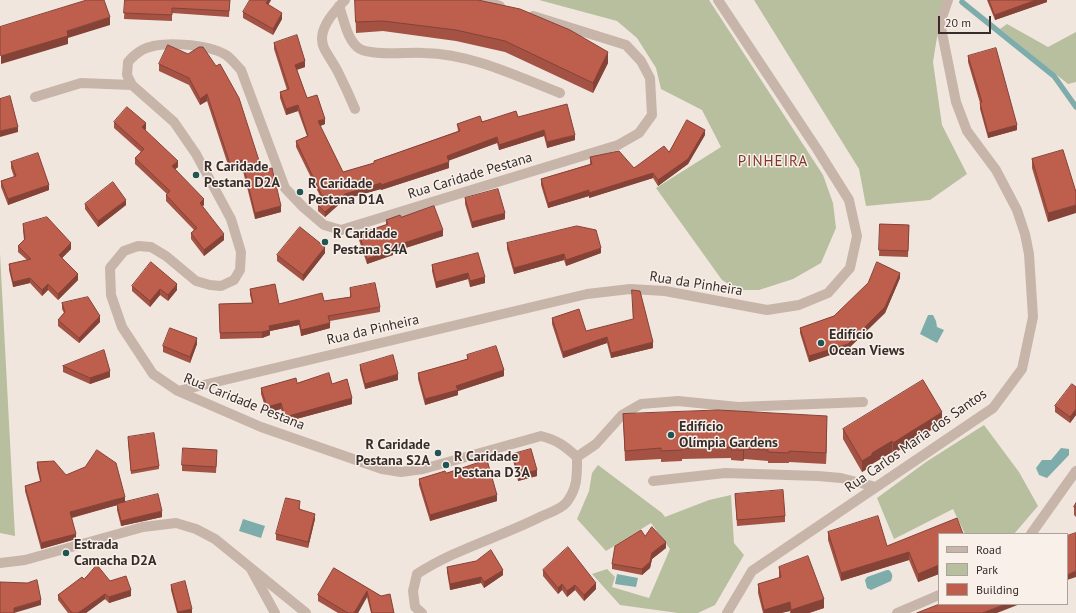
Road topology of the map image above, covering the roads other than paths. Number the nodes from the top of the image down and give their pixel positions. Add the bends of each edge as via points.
1 (481, 0) edge
2 (718, 0) edge
3 (948, 0) edge
4 (342, 3) edge
5 (512, 10) edge
6 (527, 14) edge
7 (132, 85) junction
8 (560, 93) dead end
9 (35, 97) dead end
10 (355, 109) dead end
11 (178, 391) junction
12 (863, 402) dead end
13 (577, 457) junction
14 (1076, 472) edge
15 (653, 481) dead end
16 (876, 487) junction
17 (1032, 533) edge
18 (0, 563) edge
19 (250, 567) junction
20 (938, 595) edge
21 (275, 613) edge
22 (306, 613) edge
23 (422, 613) edge
24 (727, 613) edge
25 (897, 613) edge

1 - 5 street
2 - 11 street, Rua da Pinheira via 849,200 857,236 850,268 828,293 799,305 767,310 665,291 630,289 587,294
3 - 16 street, Rua Carlos Maria dos Santos via 940,23 956,102 967,131 996,170 1017,210 1029,254 1033,317 1022,369 993,408
4 - 8 street via 350,36 360,49 370,52 454,56 478,62
4 - 10 street via 325,26 322,37 324,47
6 - 7 street, Rua Caridade Pestana via 626,45 636,55 650,78 652,115 639,133 618,145 341,230 324,225 285,188 241,70 227,55 194,45 154,46 143,49 128,62 127,75
7 - 9 street via 81,83
7 - 11 street, Rua Caridade Pestana via 174,122 196,154 231,219 241,252 240,270 234,280 221,286 196,281 151,247 138,246 124,251 110,268 111,295 122,327 153,374
11 - 13 street, Rua Caridade Pestana via 261,427 382,469 401,472 423,469 541,436 564,445
12 - 13 street via 738,406 678,401 641,404 622,415 596,444
13 - 23 street via 578,478 574,491 565,505 523,526 435,562 417,574 413,591 415,607
14 - 17 street
15 - 16 street via 732,473 841,478
16 - 24 street, Rua Carlos Maria dos Santos via 752,571
18 - 19 street via 25,560 142,527 176,523 215,538
19 - 21 street
19 - 22 street
20 - 25 street

